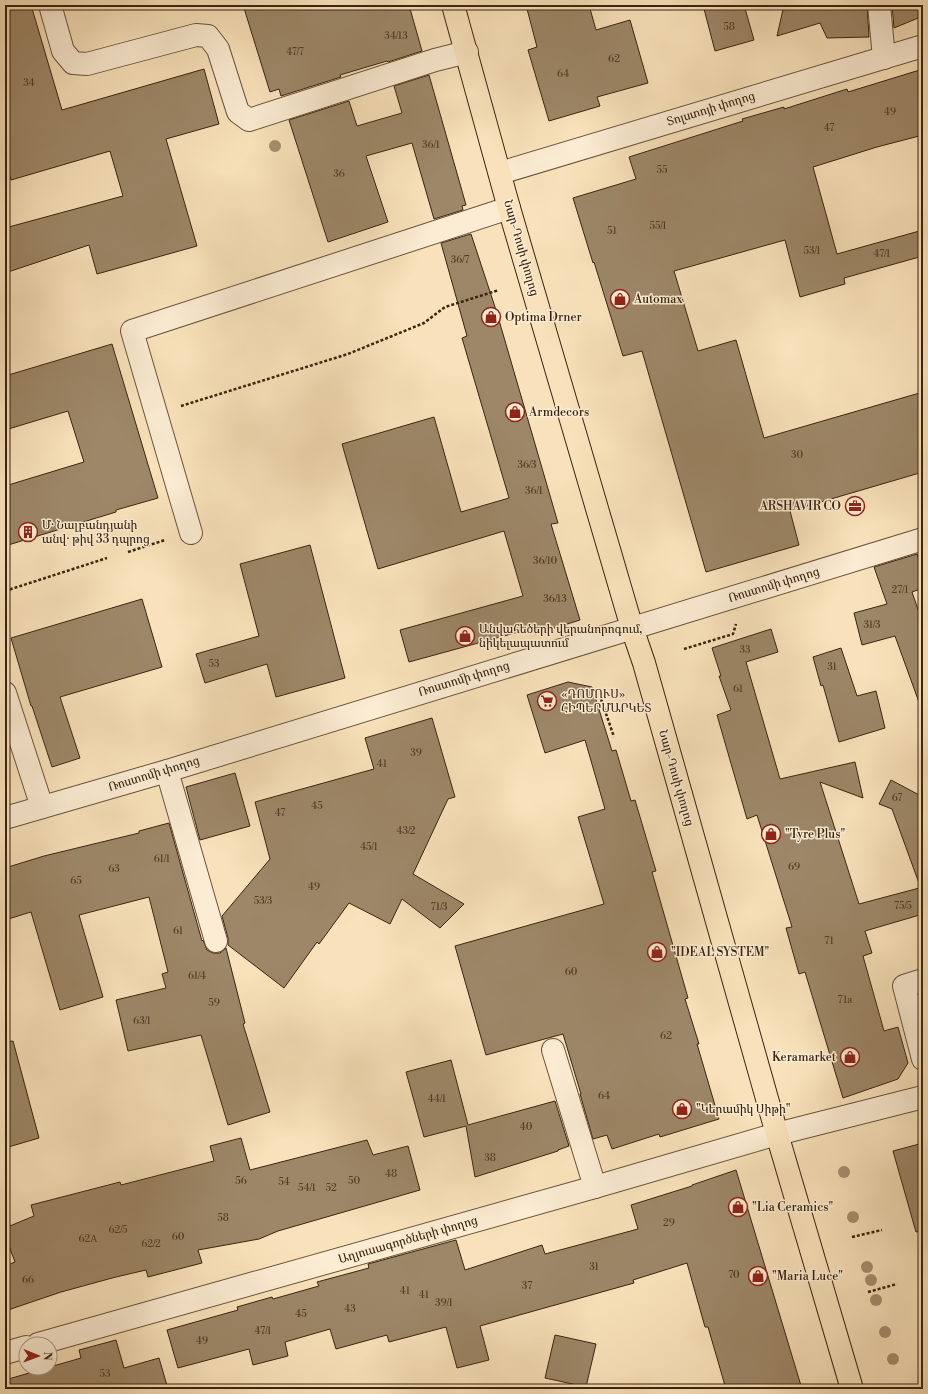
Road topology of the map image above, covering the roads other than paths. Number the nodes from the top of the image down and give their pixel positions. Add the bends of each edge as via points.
1 (50, 5) edge
2 (453, 5) edge
3 (879, 5) edge
4 (923, 46) edge
5 (467, 52) junction
6 (884, 58) junction
7 (500, 173) junction
8 (509, 208) junction
9 (191, 533) road end
10 (923, 539) edge
11 (632, 628) junction
12 (5, 693) edge
13 (167, 771) junction
14 (42, 808) junction
15 (5, 818) edge
16 (216, 941) dead end
17 (923, 980) edge
18 (553, 1050) dead end
19 (923, 1059) edge
20 (923, 1097) edge
21 (777, 1134) junction
22 (595, 1187) junction
23 (58, 1338) edge
24 (18, 1349) edge
25 (5, 1353) edge
26 (852, 1389) edge

1 - 5 street via 64,51 72,63 87,64 196,34 208,36 218,49 238,112 249,120
2 - 5 main road, Նար-Դոսի փողոց
3 - 6 street
4 - 6 street, Տոլստոյի փողոց
5 - 7 main road, Նար-Դոսի փողոց
6 - 7 street, Տոլստոյի փողոց
7 - 8 main road, Նար-Դոսի փողոց
8 - 9 street via 132,331
8 - 11 main road, Նար-Դոսի փողոց
10 - 11 street, Ռոստոմի փողոց
11 - 13 street, Ռոստոմի փողոց
11 - 21 main road, Նար-Դոսի փողոց
12 - 14 street
13 - 14 street, Ռոստոմի փողոց
13 - 16 street
14 - 15 street, Ռոստոմի փողոց
17 - 19 street via 904,986
18 - 22 street
20 - 21 street, Աղյուսագործների փողոց
21 - 22 street, Աղյուսագործների փողոց
21 - 26 main road, Նար-Դոսի փողոց
22 - 23 street, Աղյուսագործների փողոց
24 - 25 street

